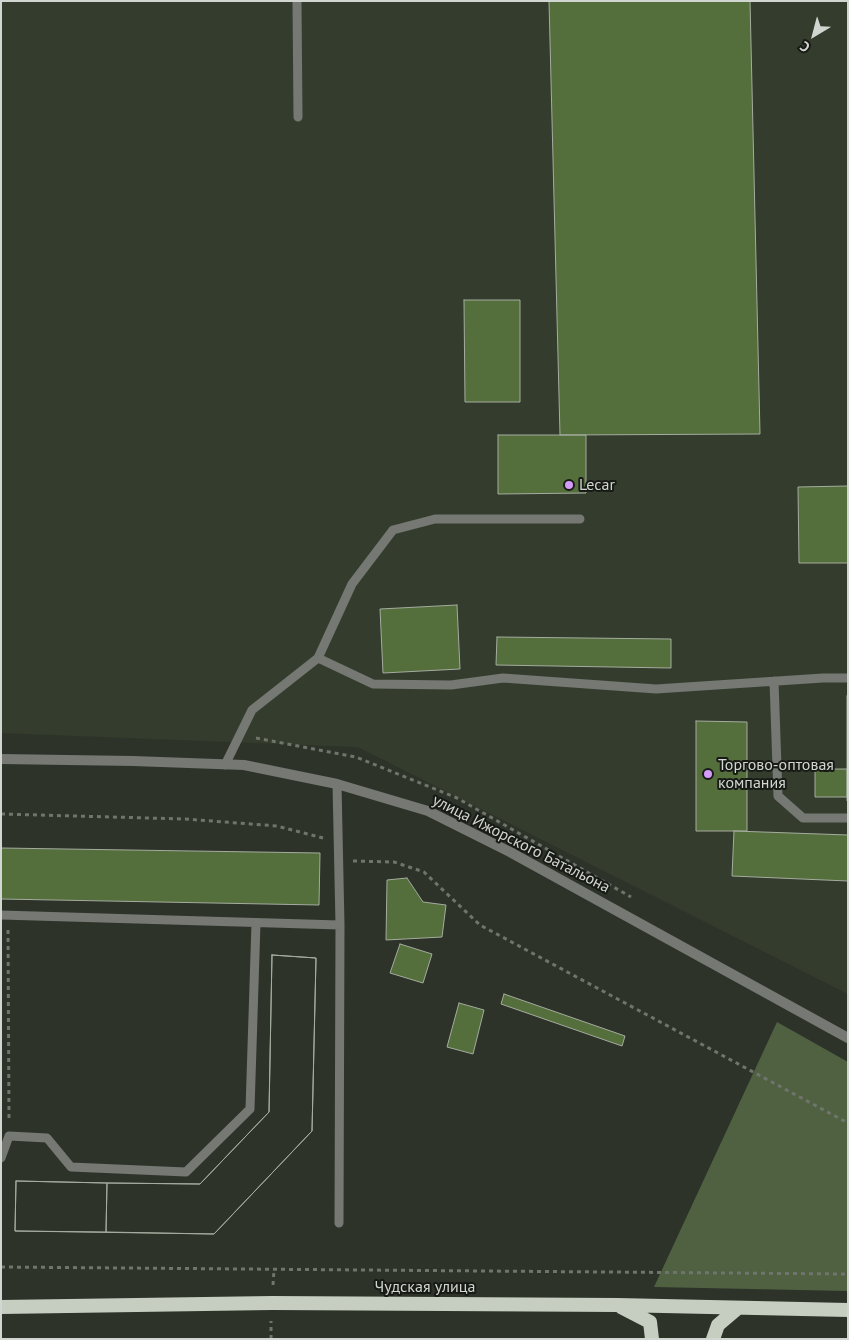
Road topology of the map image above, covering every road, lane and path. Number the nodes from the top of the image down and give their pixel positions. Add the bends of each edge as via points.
1 (297, 1) edge
2 (298, 117) dead end
3 (580, 518) dead end
4 (318, 658) junction
5 (848, 678) edge
6 (774, 681) junction
7 (1, 759) edge
8 (225, 765) junction
9 (337, 784) junction
10 (1, 814) edge
11 (848, 818) edge
12 (338, 841) junction
13 (338, 860) junction
14 (4, 915) edge
15 (256, 923) junction
16 (340, 925) junction
17 (848, 1038) edge
18 (848, 1123) edge
19 (9, 1136) junction
20 (1, 1158) edge
21 (339, 1223) dead end
22 (1, 1267) edge
23 (848, 1274) edge
24 (617, 1305) junction
25 (1, 1307) edge
26 (738, 1308) junction
27 (848, 1310) edge
28 (652, 1339) edge
29 (713, 1339) edge

1 - 2 lane
3 - 4 lane via 435,519 393,530 352,584
4 - 6 lane via 373,684 451,685 503,678 656,689
4 - 8 lane via 252,710
5 - 6 lane
6 - 11 lane via 778,796 803,818
7 - 8 street, улица Ижорского Батальона
8 - 9 street, улица Ижорского Батальона
9 - 12 lane
9 - 17 street, улица Ижорского Батальона via 428,811 510,852
10 - 12 path via 185,819 277,826
12 - 13 lane
13 - 16 lane
13 - 18 path via 394,862 424,872 480,925
14 - 15 lane
14 - 19 path
15 - 16 lane
15 - 19 lane via 250,1109 186,1172 72,1167 47,1138
16 - 21 lane
19 - 20 lane
22 - 23 path
24 - 25 highway, Чудская улица via 272,1303
24 - 26 highway, Чудская улица
24 - 28 highway via 650,1322
26 - 27 highway, Чудская улица
26 - 29 highway via 718,1325

